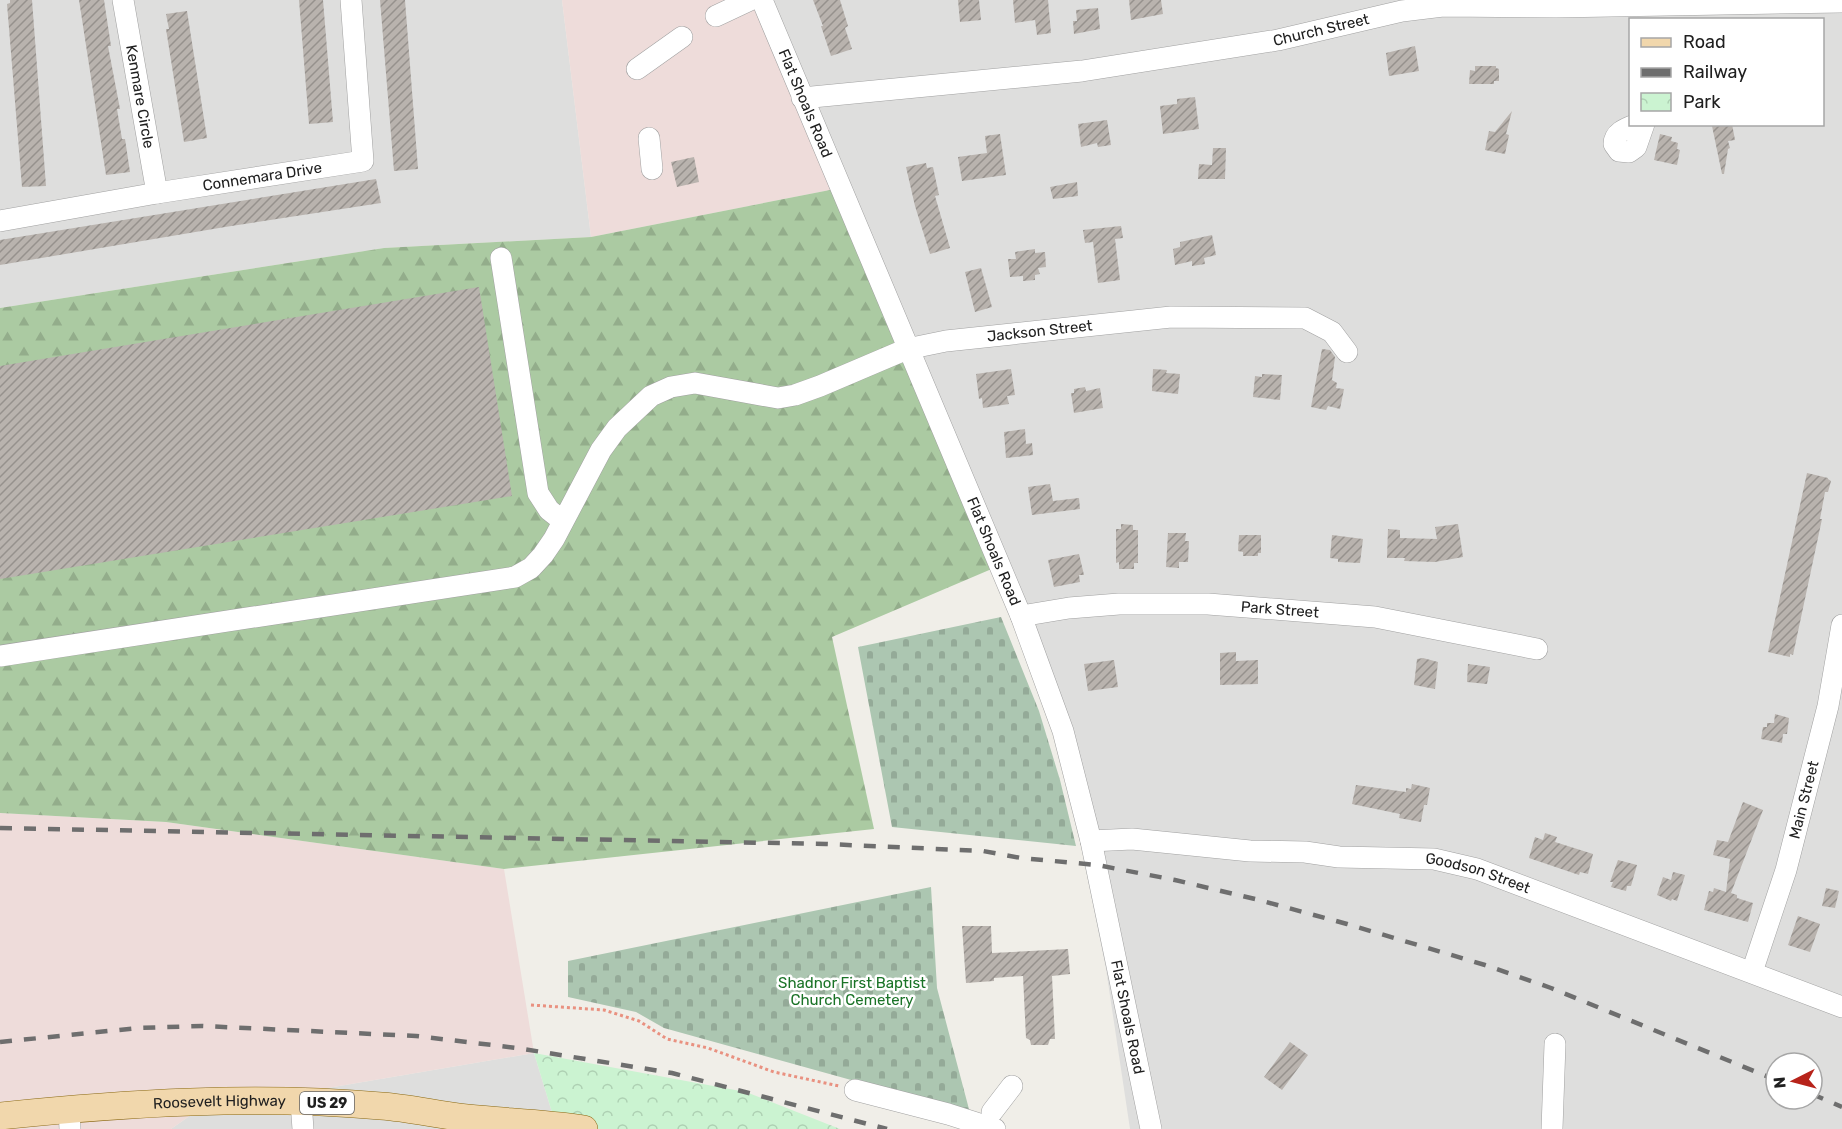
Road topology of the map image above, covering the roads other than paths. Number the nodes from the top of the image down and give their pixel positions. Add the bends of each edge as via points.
1 (123, 0) edge
2 (351, 0) edge
3 (750, 0) edge
4 (762, 0) edge
5 (1842, 3) edge
6 (1670, 13) edge
7 (716, 16) dead end
8 (682, 37) dead end
9 (637, 69) dead end
10 (802, 98) junction
11 (1632, 126) edge
12 (1643, 126) edge
13 (649, 138) dead end
14 (652, 169) dead end
15 (157, 193) junction
16 (0, 221) edge
17 (501, 258) dead end
18 (907, 350) junction
19 (1347, 352) dead end
20 (563, 521) junction
21 (1021, 616) junction
22 (1842, 625) edge
23 (1537, 649) dead end
24 (0, 656) edge
25 (1835, 708) edge
26 (1091, 841) junction
27 (1752, 972) junction
28 (1842, 1007) edge
29 (1555, 1044) dead end
30 (1012, 1086) dead end
31 (855, 1090) road end
32 (301, 1102) junction
33 (0, 1116) edge
34 (993, 1118) edge
35 (69, 1119) edge
36 (465, 1123) edge
37 (569, 1128) edge
38 (303, 1129) edge
39 (1151, 1129) edge
40 (1552, 1129) edge

1 - 15 street, Kenmare Circle
2 - 15 street, Connemara Drive via 363,161
3 - 7 street
4 - 10 street, Flat Shoals Road
5 - 6 street, Church Street
6 - 10 street, Church Street via 1443,6 1402,11 1278,40 1082,71
8 - 9 street
10 - 18 street, Flat Shoals Road
11 - 12 street via 1614,139 1619,151 1629,152 1636,147
13 - 14 street
15 - 16 street, Connemara Drive
17 - 20 street via 538,493 549,510
18 - 19 street, Jackson Street via 946,340 1172,318 1305,318 1332,332
18 - 20 street, Jackson Street via 795,395 762,396 695,382 651,396 612,435
18 - 21 street, Flat Shoals Road
20 - 24 street, Jackson Street via 543,555 515,577
21 - 23 street, Park Street via 1109,605 1208,604 1375,617
21 - 26 street, Flat Shoals Road via 1063,731
22 - 25 street, Main Street
25 - 27 street, Main Street
26 - 27 street, Goodson Street via 1132,839 1339,857 1434,859 1477,869
26 - 39 street, Flat Shoals Road
27 - 28 street, Goodson Street
29 - 40 street
30 - 34 street
31 - 34 street via 948,1114
32 - 35 main road, Roosevelt Highway / US 29 via 232,1102
32 - 36 main road, Roosevelt Highway / US 29 via 382,1106
32 - 38 street
33 - 35 main road, Roosevelt Highway / US 29
36 - 37 main road, Roosevelt Highway / US 29

